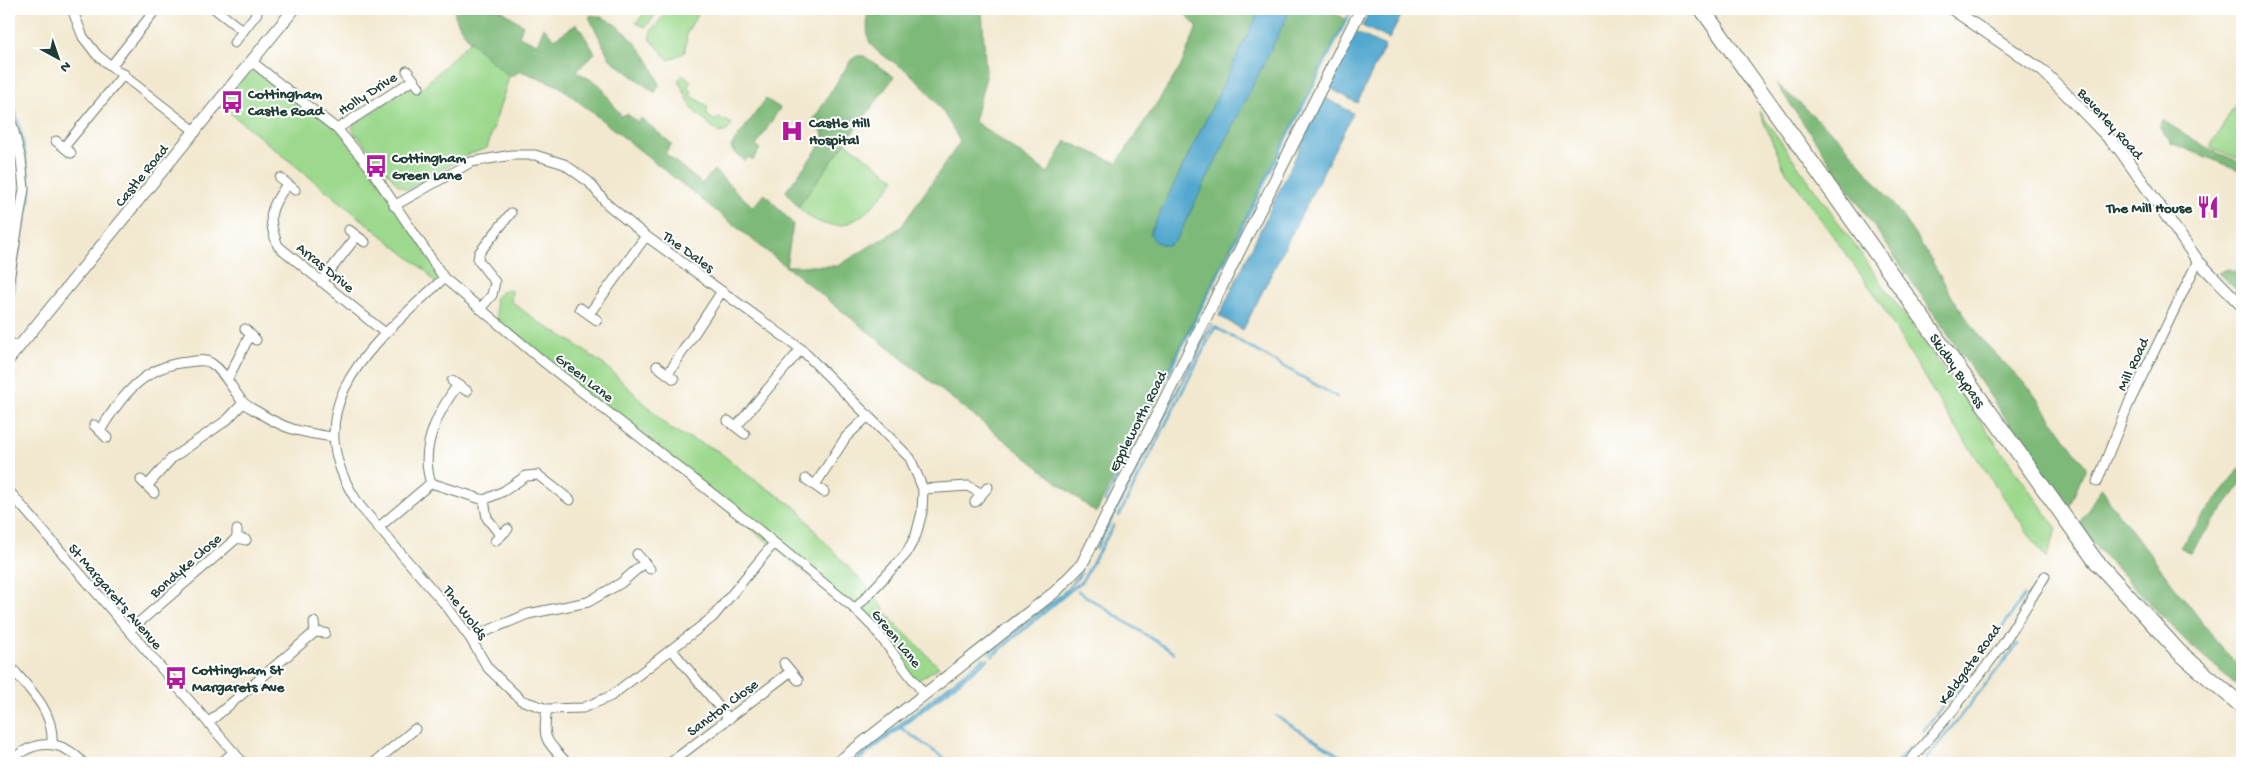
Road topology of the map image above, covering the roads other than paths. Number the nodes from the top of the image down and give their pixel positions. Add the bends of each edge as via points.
1 (72, 9) edge
2 (156, 9) edge
3 (214, 9) edge
4 (294, 9) edge
5 (1361, 9) edge
6 (1702, 9) edge
7 (1952, 9) edge
8 (257, 13) dead end
9 (243, 31) junction
10 (234, 43) dead end
11 (251, 61) junction
12 (112, 65) junction
13 (407, 71) dead end
14 (124, 74) junction
15 (9, 113) edge
16 (336, 129) junction
17 (196, 132) junction
18 (56, 141) dead end
19 (295, 190) dead end
20 (394, 206) junction
21 (511, 213) dead end
22 (646, 236) junction
23 (364, 242) dead end
24 (2198, 261) junction
25 (444, 278) junction
26 (9, 280) edge
27 (321, 282) junction
28 (722, 291) junction
29 (2242, 306) edge
30 (580, 308) dead end
31 (480, 309) junction
32 (589, 314) junction
33 (597, 320) dead end
34 (385, 333) junction
35 (250, 334) dead end
36 (13, 345) edge
37 (801, 349) junction
38 (9, 359) edge
39 (657, 366) dead end
40 (227, 380) junction
41 (467, 391) dead end
42 (243, 403) junction
43 (869, 415) junction
44 (728, 421) dead end
45 (736, 428) junction
46 (745, 434) dead end
47 (332, 437) junction
48 (108, 438) dead end
49 (806, 479) dead end
50 (431, 482) junction
51 (2097, 482) dead end
52 (815, 485) junction
53 (147, 486) dead end
54 (923, 490) junction
55 (9, 491) edge
56 (824, 492) dead end
57 (567, 494) dead end
58 (484, 500) junction
59 (975, 502) dead end
60 (379, 527) junction
61 (502, 535) dead end
62 (240, 536) dead end
63 (774, 544) junction
64 (637, 554) dead end
65 (2045, 576) dead end
66 (855, 609) junction
67 (318, 629) dead end
68 (129, 631) junction
69 (470, 638) junction
70 (672, 650) junction
71 (784, 663) dead end
72 (9, 665) edge
73 (790, 672) junction
74 (798, 680) dead end
75 (924, 694) junction
76 (2242, 706) edge
77 (547, 709) junction
78 (729, 719) junction
79 (208, 723) junction
80 (415, 729) dead end
81 (52, 743) junction
82 (234, 752) junction
83 (9, 763) edge
84 (83, 763) edge
85 (221, 763) edge
86 (243, 763) edge
87 (374, 763) edge
88 (567, 763) edge
89 (670, 763) edge
90 (837, 763) edge
91 (1908, 763) edge

1 - 12 street via 90,47
2 - 12 street
3 - 9 street
4 - 11 street, Castle Road
5 - 75 street, Eppleworth Road via 1082,564 1056,591
6 - 76 highway, Skidby Bypass via 2095,560 2179,652
7 - 24 street, Beverley Road via 2043,71 2074,102 2120,150
8 - 9 street
9 - 10 street
11 - 16 street, Green Lane
11 - 17 street, Castle Road
12 - 14 street
13 - 16 street, Holly Drive via 416,83
14 - 17 street
14 - 18 street via 67,150
15 - 26 street via 21,158 24,189
16 - 20 street, Green Lane via 369,166
17 - 36 street, Castle Road
19 - 27 street, Arras Drive via 284,181 272,207 270,226 278,246
20 - 22 street, The Dales via 471,162 512,155 535,155 564,164 589,182 608,204
20 - 25 street, Green Lane
21 - 31 street via 479,253 478,260 495,282 492,295
22 - 28 street, The Dales
22 - 32 street
23 - 27 street via 353,233
24 - 29 street, Beverley Road
24 - 51 street, Mill Road via 2129,402
25 - 31 street, Green Lane
25 - 34 street, The Wolds
27 - 34 street, Arras Drive
28 - 37 street, The Dales
28 - 39 street via 671,376
30 - 32 street
31 - 63 street, Green Lane
32 - 33 street
34 - 47 street, The Wolds via 363,359 341,395
35 - 40 street
36 - 38 street, Castle Road
37 - 43 street, The Dales
37 - 45 street
40 - 42 street
40 - 48 street via 210,363 201,361 171,363 159,368 141,379 97,428
41 - 50 street via 454,383 432,428 428,458
42 - 47 street via 290,430
42 - 53 street via 227,420 172,458
43 - 52 street via 846,437
43 - 54 street, The Dales via 910,458
44 - 45 street
45 - 46 street
47 - 60 street, The Wolds via 339,469 348,488
49 - 52 street
50 - 58 street
50 - 60 street
52 - 56 street
54 - 59 street via 968,486 985,491
54 - 66 street, The Dales via 916,535 906,554
55 - 68 street, St Margaret's Avenue
57 - 58 street via 538,475 526,476
58 - 61 street via 487,518
60 - 69 street, The Wolds
62 - 68 street, Bondyke Close
63 - 66 street, Green Lane
63 - 70 street, The Wolds via 713,617
64 - 69 street via 647,566 588,602 528,614
65 - 91 street, Keldgate Road via 2003,644
66 - 75 street, Green Lane via 873,627
67 - 79 street
68 - 79 street, St Margaret's Avenue
69 - 77 street, The Wolds via 488,668 506,687 521,700
70 - 77 street, The Wolds via 611,696 583,708
70 - 78 street
71 - 73 street
72 - 81 street via 46,709 53,730
73 - 74 street
73 - 78 street, Sancton Close
75 - 90 street, Eppleworth Road
77 - 88 street via 546,740
78 - 89 street, Sancton Close
79 - 82 street, St Margaret's Avenue
80 - 87 street
81 - 83 street via 36,746 17,755
81 - 84 street via 75,754
82 - 85 street
82 - 86 street, St Margaret's Avenue

